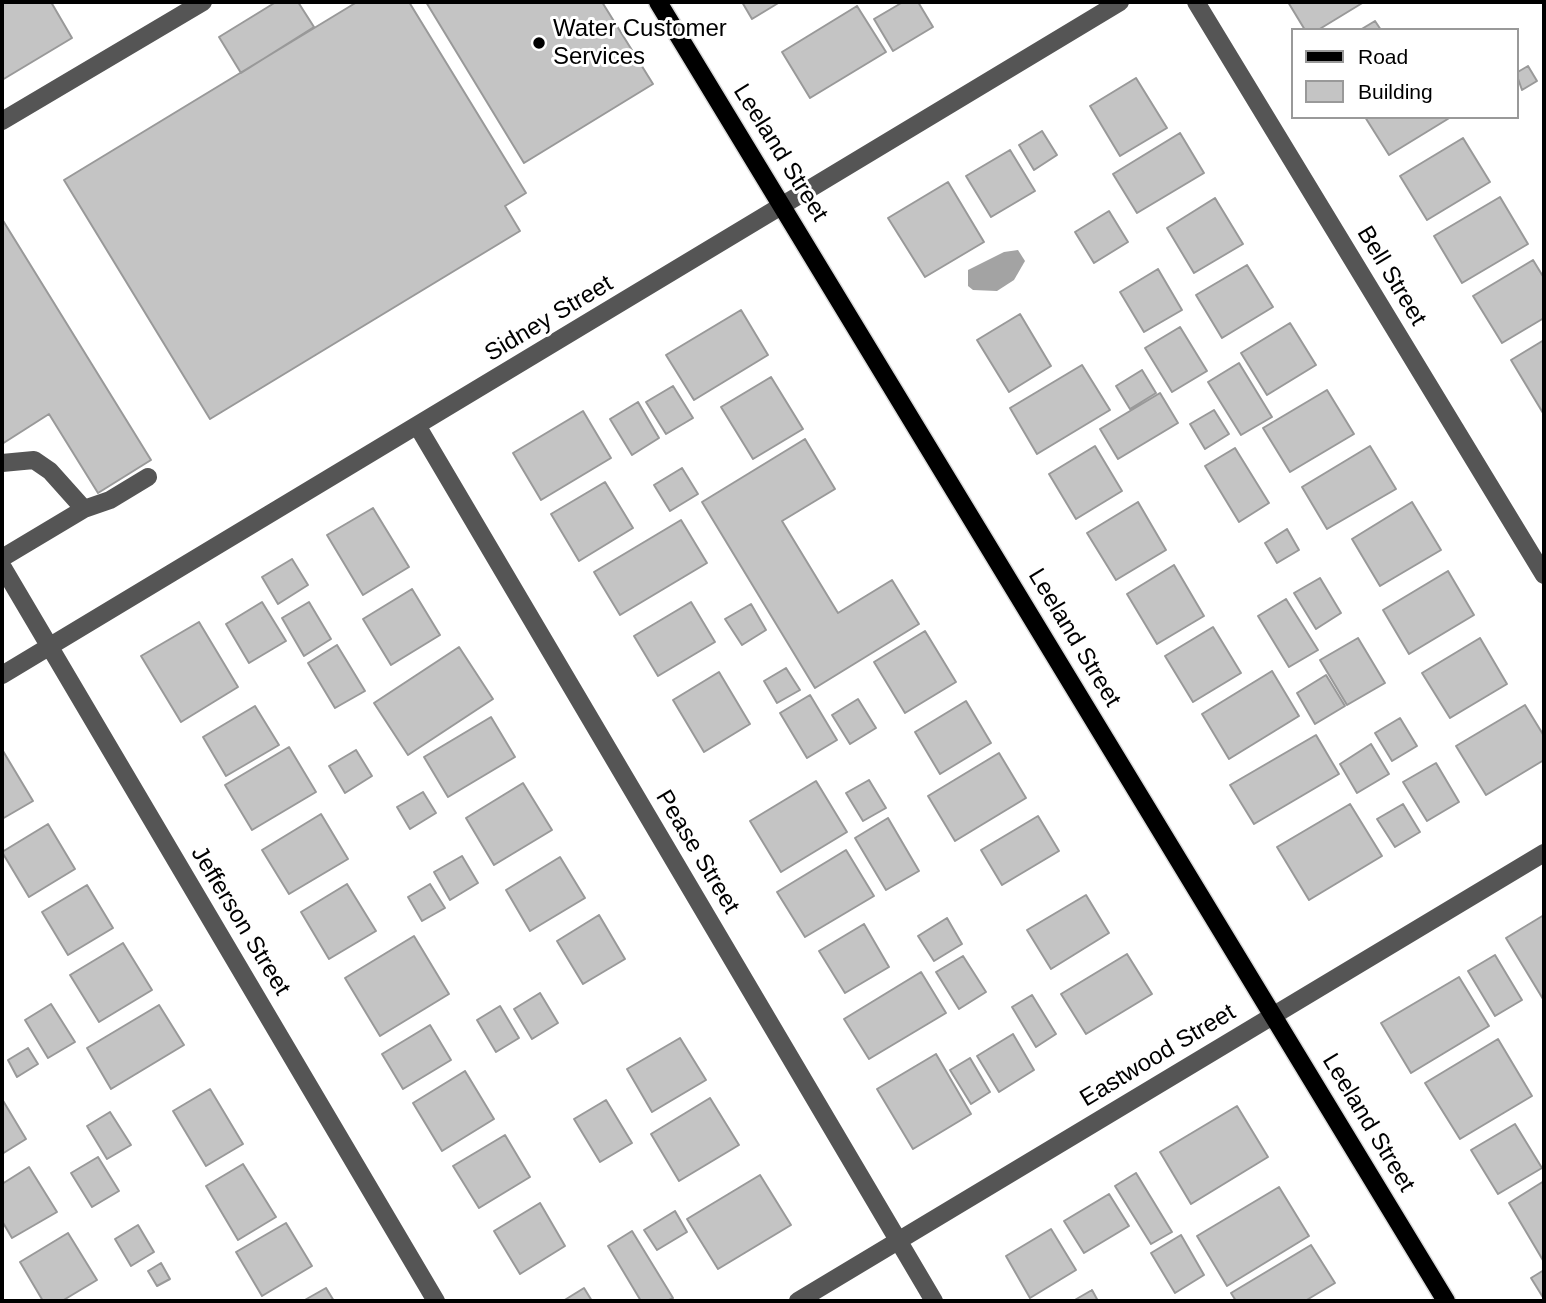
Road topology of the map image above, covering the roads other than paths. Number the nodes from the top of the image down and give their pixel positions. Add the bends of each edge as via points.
1 (203, 2) edge
2 (658, 2) edge
3 (1120, 2) edge
4 (1196, 2) edge
5 (2, 121) edge
6 (784, 206) junction
7 (418, 427) junction
8 (2, 463) edge
9 (148, 477) dead end
10 (84, 509) junction
11 (2, 558) edge
12 (2, 566) edge
13 (1544, 576) edge
14 (49, 647) junction
15 (2, 676) edge
16 (1544, 853) edge
17 (1274, 1015) junction
18 (898, 1241) junction
19 (436, 1301) edge
20 (798, 1301) edge
21 (933, 1301) edge
22 (1446, 1301) edge

1 - 5 street
2 - 6 main road, Leeland Street
3 - 6 street, Sidney Street
4 - 13 street, Bell Street
6 - 7 street, Sidney Street
6 - 17 main road, Leeland Street
7 - 14 street, Sidney Street
7 - 18 street, Pease Street
8 - 10 street via 34,460
9 - 10 street via 110,500
10 - 11 street
12 - 14 street, Jefferson Street
14 - 15 street, Sidney Street
14 - 19 street, Jefferson Street
16 - 17 street, Eastwood Street
17 - 18 street, Eastwood Street
17 - 22 main road, Leeland Street
18 - 20 street, Eastwood Street
18 - 21 street, Pease Street

